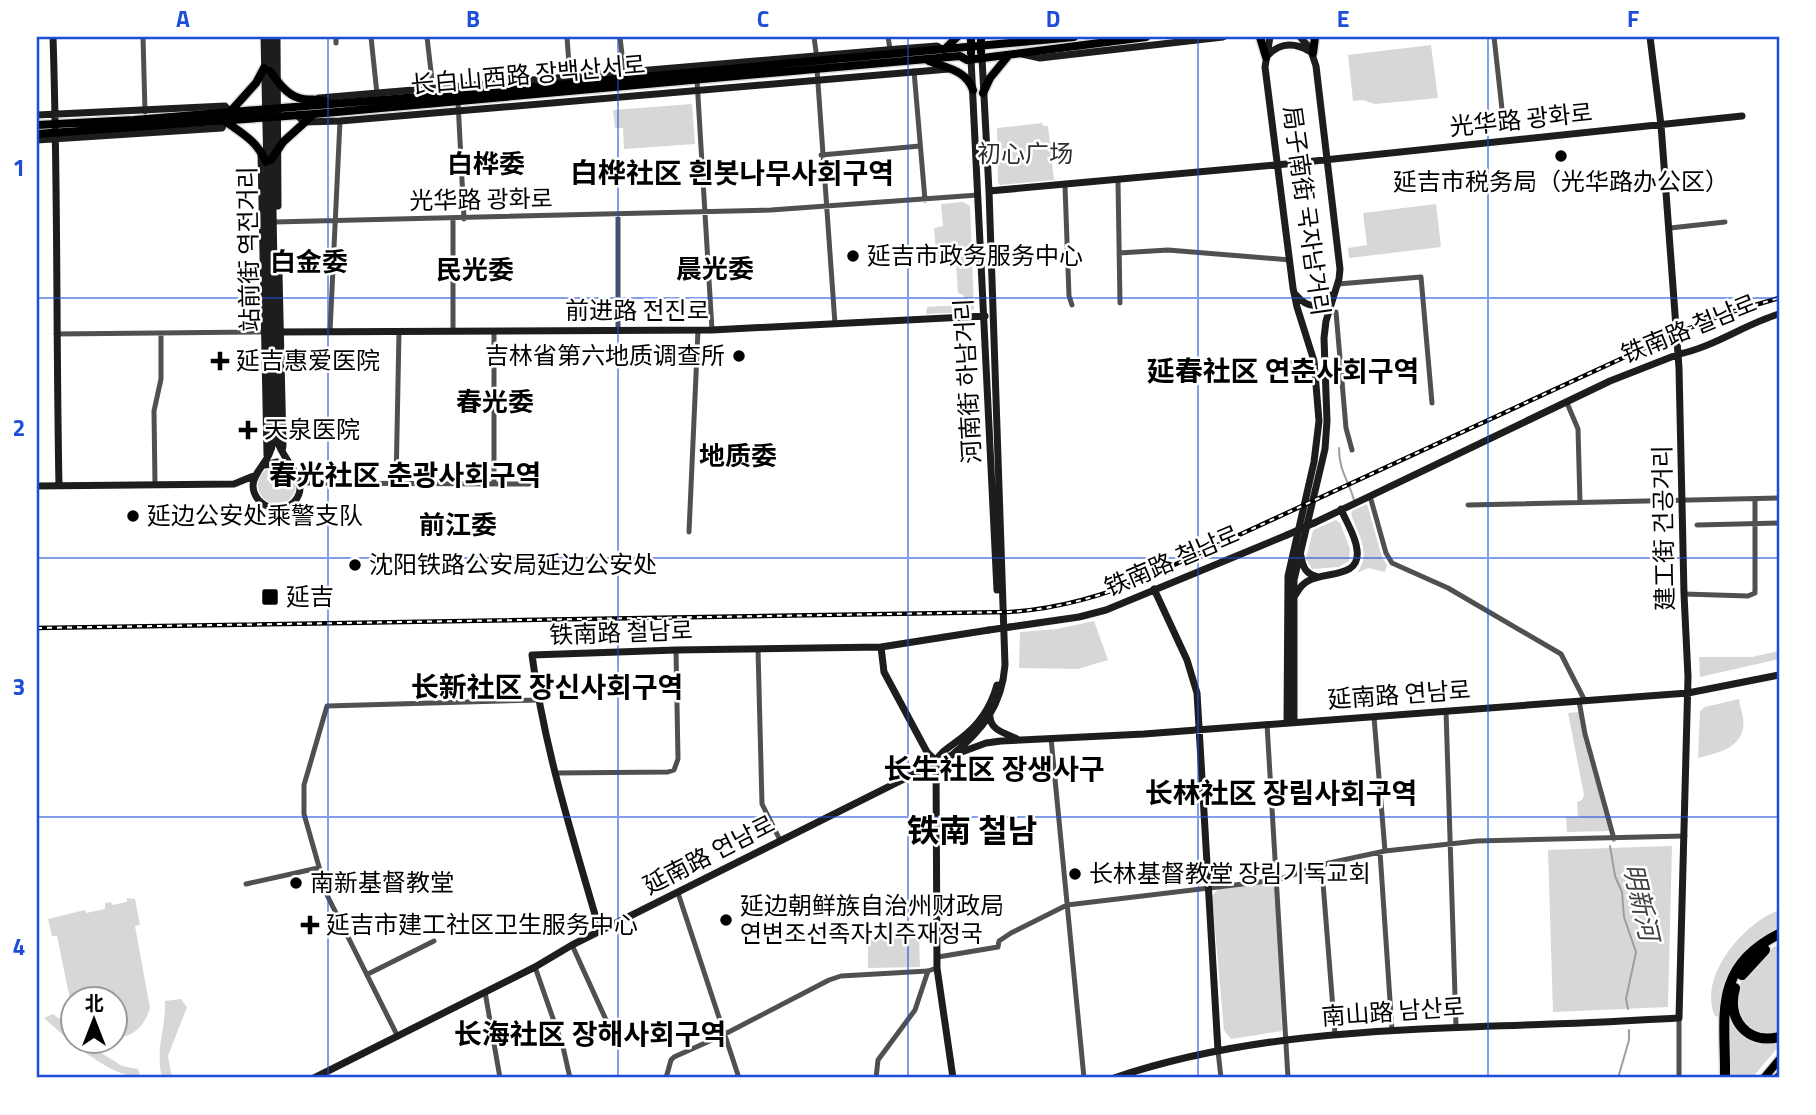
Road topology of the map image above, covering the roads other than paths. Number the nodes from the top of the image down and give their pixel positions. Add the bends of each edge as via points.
1 (53, 37) edge
2 (143, 37) edge
3 (261, 37) edge
4 (270, 37) edge
5 (277, 37) edge
6 (371, 37) edge
7 (427, 37) edge
8 (567, 37) edge
9 (620, 37) edge
10 (814, 37) edge
11 (888, 37) edge
12 (957, 37) edge
13 (971, 37) edge
14 (1005, 37) edge
15 (1074, 37) edge
16 (1146, 37) edge
17 (1223, 37) edge
18 (1260, 37) edge
19 (1270, 37) edge
20 (1300, 37) edge
21 (1315, 37) edge
22 (1494, 37) edge
23 (1650, 37) edge
24 (1048, 38) edge
25 (981, 42) edge
26 (1026, 42) junction
27 (971, 48) junction
28 (890, 49) junction
29 (944, 50) junction
30 (1313, 53) junction
31 (1022, 54) junction
32 (1009, 55) junction
33 (1266, 57) junction
34 (982, 58) junction
35 (971, 59) junction
36 (924, 60) junction
37 (817, 62) junction
38 (949, 69) junction
39 (914, 71) junction
40 (624, 72) junction
41 (270, 73) junction
42 (259, 79) junction
43 (570, 80) junction
44 (697, 80) junction
45 (817, 80) junction
46 (433, 89) junction
47 (468, 89) junction
48 (973, 90) junction
49 (697, 91) junction
50 (982, 93) junction
51 (377, 94) junction
52 (317, 98) junction
53 (330, 103) junction
54 (459, 106) junction
55 (1502, 109) dead end
56 (230, 112) junction
57 (268, 113) junction
58 (37, 115) edge
59 (145, 115) junction
60 (1742, 116) dead end
61 (300, 119) junction
62 (340, 121) junction
63 (37, 125) edge
64 (223, 125) junction
65 (1661, 125) junction
66 (56, 128) junction
67 (37, 134) edge
68 (37, 141) edge
69 (920, 146) junction
70 (261, 150) junction
71 (277, 150) junction
72 (821, 155) junction
73 (1329, 160) junction
74 (269, 161) junction
75 (1279, 165) junction
76 (277, 174) junction
77 (1118, 181) junction
78 (1065, 186) junction
79 (989, 191) junction
80 (978, 195) junction
81 (925, 200) junction
82 (826, 207) junction
83 (704, 212) junction
84 (618, 215) junction
85 (453, 219) junction
86 (464, 219) junction
87 (334, 221) junction
88 (276, 222) junction
89 (1725, 222) dead end
90 (1670, 228) junction
91 (1119, 254) junction
92 (1290, 260) junction
93 (1336, 287) junction
94 (1294, 292) junction
95 (1120, 303) dead end
96 (1072, 305) dead end
97 (1336, 312) dead end
98 (1779, 314) edge
99 (983, 316) junction
100 (993, 316) junction
101 (835, 325) junction
102 (698, 330) junction
103 (712, 330) junction
104 (453, 331) junction
105 (494, 331) junction
106 (618, 331) junction
107 (273, 332) junction
108 (330, 332) junction
109 (399, 332) junction
110 (161, 333) junction
111 (56, 334) junction
112 (1679, 354) junction
113 (1340, 359) junction
114 (1323, 360) junction
115 (1314, 361) junction
116 (1293, 362) dead end
117 (991, 394) junction
118 (1432, 403) dead end
119 (1567, 403) junction
120 (1352, 450) dead end
121 (266, 462) junction
122 (289, 466) junction
123 (256, 475) junction
124 (300, 483) junction
125 (155, 484) junction
126 (234, 484) junction
127 (396, 484) junction
128 (494, 484) junction
129 (528, 484) dead end
130 (37, 486) edge
131 (59, 486) junction
132 (255, 494) junction
133 (1368, 497) junction
134 (1779, 498) edge
135 (1755, 499) junction
136 (1682, 500) junction
137 (1580, 502) junction
138 (1468, 505) dead end
139 (1344, 507) junction
140 (1779, 523) edge
141 (1755, 524) junction
142 (1697, 525) dead end
143 (690, 532) dead end
144 (1301, 549) junction
145 (1319, 577) junction
146 (1154, 589) junction
147 (1684, 594) junction
148 (1293, 599) junction
149 (881, 647) junction
150 (758, 649) junction
151 (676, 650) junction
152 (1779, 675) edge
153 (1688, 693) junction
154 (538, 699) junction
155 (1582, 701) junction
156 (1446, 711) junction
157 (990, 717) junction
158 (1374, 717) junction
159 (981, 719) joint
160 (1290, 723) junction
161 (1267, 724) junction
162 (1200, 728) junction
163 (1051, 738) junction
164 (1020, 740) junction
165 (952, 755) junction
166 (936, 761) junction
167 (556, 774) junction
168 (1685, 836) junction
169 (780, 839) junction
170 (1614, 839) junction
171 (1451, 844) junction
172 (1382, 851) junction
173 (318, 868) junction
174 (1312, 868) junction
175 (1277, 880) junction
176 (246, 884) dead end
177 (1208, 887) junction
178 (678, 893) junction
179 (1068, 905) junction
180 (600, 932) junction
181 (1779, 934) edge
182 (434, 941) dead end
183 (1779, 941) edge
184 (572, 945) junction
185 (938, 957) junction
186 (535, 967) junction
187 (937, 968) junction
188 (928, 971) junction
189 (368, 974) junction
190 (485, 992) junction
191 (1679, 1018) junction
192 (1456, 1027) junction
193 (1392, 1030) junction
194 (1335, 1034) junction
195 (723, 1035) junction
196 (398, 1037) junction
197 (1779, 1037) edge
198 (1287, 1039) junction
199 (617, 1044) dead end
200 (1218, 1051) junction
201 (1779, 1060) edge
202 (314, 1078) edge
203 (500, 1078) edge
204 (570, 1078) edge
205 (666, 1078) edge
206 (739, 1078) edge
207 (876, 1078) edge
208 (953, 1078) edge
209 (1084, 1078) edge
210 (1114, 1078) edge
211 (1221, 1078) edge
212 (1288, 1078) edge
213 (1679, 1078) edge
214 (1725, 1078) edge
215 (1764, 1078) edge

1 - 66 street
2 - 59 street
3 - 41 street, 站前街 역전거리
3 - 42 street, 站前街 역전거리
4 - 41 street, 站前街 역전거리
5 - 41 street, 站前街 역전거리
6 - 51 street
7 - 46 street
8 - 43 street
9 - 40 street
10 - 37 street
11 - 28 street
12 - 29 main road
13 - 27 main road, 河南街 하남거리
14 - 26 main road
15 - 24 main road, 长白山西路 장백산서로
16 - 31 main road, 长白山西路 장백산서로
17 - 31 street, 长白山西路 장백산서로 via 1040,58
18 - 33 main road
19 - 33 street, 局子南街 국자남거리
20 - 30 street
21 - 30 main road
22 - 55 street
23 - 65 street, 建工街 건공거리
24 - 26 main road, 长白山西路 장백산서로
25 - 26 main road, 长白山西路 장백산서로
25 - 27 main road, 长白山西路 장백산서로
25 - 34 main road, 河南街 하남거리
27 - 29 main road, 长白山西路 장백산서로
27 - 35 main road, 河南街 하남거리
28 - 29 street via 937,46
28 - 37 street
29 - 37 main road, 长白山西路 장백산서로
30 - 33 street via 1286,45
30 - 73 street, 局子南街 국자남거리
31 - 32 main road, 长白山西路 장백산서로
32 - 34 main road, 长白山西路 장백산서로
32 - 50 main road
33 - 75 street, 局子南街 국자남거리
34 - 35 main road, 长白山西路 장백산서로
34 - 50 street, 河南街 하남거리
35 - 36 main road, 长白山西路 장백산서로
35 - 48 street, 河南街 하남거리
36 - 37 main road, 长白山西路 장백산서로
36 - 38 main road
37 - 40 street
37 - 43 main road, 长白山西路 장백산서로
37 - 44 main road, 长白山西路 장백산서로
37 - 45 street
38 - 39 street
38 - 48 main road via 967,77
39 - 45 street
39 - 69 street
40 - 43 street
41 - 42 main road
41 - 52 main road via 294,96
41 - 57 street, 站前街 역전거리
41 - 57 street, 站前街 역전거리
42 - 56 main road
42 - 57 street, 站前街 역전거리
43 - 47 main road, 长白山西路 장백산서로
44 - 49 street
44 - 54 main road, 长白山西路 장백산서로
45 - 49 street
45 - 72 street
46 - 47 street
46 - 51 street
47 - 53 main road, 长白山西路 장백산서로
48 - 80 street, 河南街 하남거리
49 - 54 street
49 - 83 street
50 - 79 street, 河南街 하남거리
51 - 52 street
52 - 53 main road
53 - 57 main road, 长白山西路 장백산서로
54 - 61 main road, 长白山西路 장백산서로 via 314,114
54 - 62 street
54 - 86 street
56 - 57 main road, 长白山西路 장백산서로
56 - 59 main road, 长白山西路 장백산서로
57 - 61 main road, 长白山西路 장백산서로
57 - 64 main road, 长白山西路 장백산서로
57 - 70 street, 站前街 역전거리
57 - 71 street, 站前街 역전거리
57 - 74 street, 站前街 역전거리
58 - 66 street, 长白山西路 장백산서로
59 - 66 main road, 长白山西路 장백산서로
60 - 65 street, 光华路 광화로
61 - 62 street
61 - 71 main road
62 - 87 street
63 - 66 main road, 长白山西路 장백산서로
64 - 66 main road, 长白山西路 장백산서로
64 - 70 main road via 243,131
65 - 73 street, 光华路 광화로
65 - 90 street, 建工街 건공거리
66 - 67 main road, 长白山西路 장백산서로
66 - 68 street, 长白山西路 장백산서로
66 - 111 street
69 - 72 street
69 - 81 street
70 - 74 main road
70 - 107 street, 站前街 역전거리
71 - 74 main road
71 - 76 street, 站前街 역전거리
72 - 82 street
73 - 75 street, 光华路 광화로
73 - 93 street, 局子南街 국자남거리 via 1339,262
74 - 76 street
74 - 88 street, 站前街 역전거리
74 - 107 street, 站前街 역전거리
75 - 77 street, 光华路 광화로
75 - 92 street, 局子南街 국자남거리
76 - 88 street, 站前街 역전거리
77 - 78 street, 光华路 광화로
77 - 91 street
78 - 79 street, 光华路 광화로
78 - 96 street
79 - 100 street, 河南街 하남거리
80 - 81 street, 光华路 광화로
80 - 99 street, 河南街 하남거리
81 - 82 street, 光华路 광화로
82 - 83 street, 光华路 광화로
82 - 101 street
83 - 84 street, 光华路 광화로
83 - 103 street
84 - 86 street, 光华路 광화로
84 - 106 street
85 - 86 street, 光华路 광화로
85 - 87 street, 光华路 광화로
85 - 104 street
87 - 88 street, 光华路 광화로
87 - 108 street
88 - 107 street, 站前街 역전거리
89 - 90 street
90 - 112 street, 建工街 건공거리
91 - 92 street via 1168,250
91 - 95 street
92 - 94 street, 局子南街 국자남거리
93 - 94 street via 1323,304 1315,306 1302,302
93 - 114 street, 局子南街 국자남거리 via 1326,321
93 - 118 street via 1421,276
94 - 115 street, 局子南街 국자남거리
97 - 113 street
98 - 112 street, 铁南路 철남로
99 - 100 street, 前进路 전진로
99 - 101 street, 前进路 전진로
99 - 117 street, 河南街 하남거리
100 - 117 street, 河南街 하남거리
101 - 103 street, 前进路 전진로
102 - 103 street, 前进路 전진로
102 - 106 street, 前进路 전진로
102 - 143 street
104 - 105 street, 前进路 전진로
104 - 109 street, 前进路 전진로
105 - 106 street, 前进路 전진로
105 - 128 street
107 - 108 street, 前进路 전진로
107 - 110 street, 前进路 전진로
107 - 121 street, 站前街 역전거리 via 273,440
107 - 122 street, 站前街 역전거리 via 277,440
108 - 109 street, 前进路 전진로
109 - 127 street
110 - 111 street, 前进路 전진로
110 - 125 street via 161,383 154,411
111 - 131 street
112 - 119 street, 铁南路 철남로
112 - 136 street, 建工街 건공거리
113 - 114 street
113 - 120 street
114 - 144 street, 局子南街 국자남거리 via 1325,449
115 - 116 street
115 - 160 street, 局子南街 국자남거리 via 1319,433 1288,576
117 - 157 street, 河南街 하남거리 via 1005,664 1002,688
117 - 159 street, 河南街 하남거리 via 1000,661 995,693
119 - 133 street, 铁南路 철남로
119 - 137 street via 1578,429
121 - 122 street
121 - 123 street
122 - 124 street, 站前街 역전거리
123 - 126 street
123 - 132 street
124 - 127 street
124 - 132 street via 298,497 281,509 265,506
125 - 126 street
125 - 131 street
126 - 132 street
127 - 128 street
128 - 129 street
130 - 131 street
133 - 139 street, 铁南路 철남로
133 - 155 street via 1392,563 1448,588 1561,654
134 - 135 street
135 - 136 street
135 - 141 street
136 - 137 street
136 - 147 street, 建工街 건공거리
137 - 138 street
139 - 145 street via 1357,559 1348,571
139 - 146 street, 铁南路 철남로, bridge
140 - 141 street
141 - 142 street
141 - 147 street via 1755,593
144 - 145 street via 1305,569
144 - 148 street, 局子南街 국자남거리
145 - 148 street via 1304,583
146 - 149 street, 铁南路 철남로, bridge via 1079,617
146 - 162 street via 1194,679
147 - 153 street, 建工街 건공거리
148 - 160 street, 局子南街 국자남거리
149 - 150 street, 铁南路 철남로
149 - 166 street via 884,672
150 - 151 street, 铁南路 철남로
150 - 169 street via 762,804
151 - 154 street, 铁南路 철남로 via 532,655
151 - 167 street via 678,758 674,771
152 - 153 street, 延南路 연남로
153 - 155 street, 延南路 연남로
153 - 168 street, 建工街 건공거리
154 - 167 street
154 - 173 street via 327,706 302,801
155 - 156 street, 延南路 연남로
155 - 170 street via 1585,734
156 - 158 street, 延南路 연남로
156 - 171 street
157 - 164 street via 996,729
157 - 165 street, 延南路 연남로
158 - 160 street, 延南路 연남로
158 - 172 street
159 - 166 street, 延南路 연남로
160 - 161 street, 延南路 연남로
161 - 162 street, 延南路 연남로
161 - 175 street
162 - 163 street, 延南路 연남로
162 - 177 street
163 - 164 street, 延南路 연남로
163 - 179 street
164 - 165 street, 延南路 연남로 via 986,743
165 - 166 street, 延南路 연남로
166 - 169 street, 延南路 연남로
166 - 185 street
167 - 180 street
168 - 170 street
168 - 191 street, 建工街 건공거리
169 - 178 street, 延南路 연남로
170 - 171 street
171 - 172 street
171 - 192 street
172 - 174 street
172 - 193 street
173 - 176 street
173 - 189 street
174 - 175 street
174 - 194 street via 1323,883
175 - 177 street
175 - 198 street
177 - 179 street
177 - 200 street
178 - 180 street, 延南路 연남로
178 - 195 street
179 - 185 street via 1011,933 998,947
179 - 209 street
180 - 184 street, 延南路 연남로
181 - 214 highway via 1751,953 1729,988 1723,1013
182 - 189 street
183 - 197 highway via 1757,956 1740,977 1732,1010 1751,1036
184 - 186 street, 延南路 연남로
184 - 199 street
185 - 187 street
186 - 190 street, 延南路 연남로
186 - 204 street
187 - 188 street
187 - 208 street
188 - 195 street via 841,976
188 - 207 street via 915,1010 878,1060
189 - 196 street
190 - 196 street, 延南路 연남로
190 - 203 street
191 - 192 street, 南山路 남산로
191 - 213 street
192 - 193 street, 南山路 남산로
193 - 194 street, 南山路 남산로
194 - 198 street, 南山路 남산로
195 - 205 street via 674,1057
195 - 206 street
196 - 202 street, 延南路 연남로
198 - 200 street, 南山路 남산로
198 - 212 street
200 - 210 street, 南山路 남산로
200 - 211 street
201 - 215 main road

